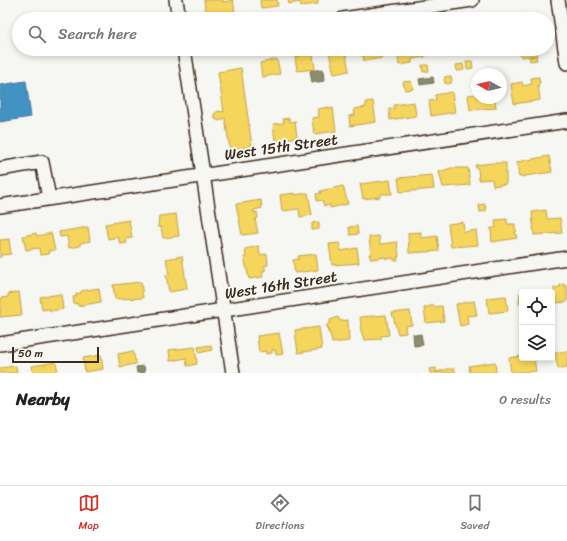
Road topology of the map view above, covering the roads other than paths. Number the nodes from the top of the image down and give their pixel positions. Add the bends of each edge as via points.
1 (176, 0) edge
2 (472, 0) edge
3 (558, 0) edge
4 (178, 12) edge
5 (391, 12) edge
6 (185, 56) edge
7 (567, 63) edge
8 (567, 121) edge
9 (0, 169) edge
10 (203, 174) junction
11 (49, 198) junction
12 (0, 206) edge
13 (567, 258) edge
14 (223, 310) junction
15 (0, 344) edge
16 (233, 373) edge

1 - 4 street
2 - 5 street
3 - 7 street
6 - 10 street
8 - 10 street, West 15th Street
9 - 11 street via 42,162
10 - 11 street, West 15th Street
10 - 14 street
11 - 12 street, West 15th Street
13 - 14 street, West 16th Street
14 - 15 street, West 16th Street
14 - 16 street

